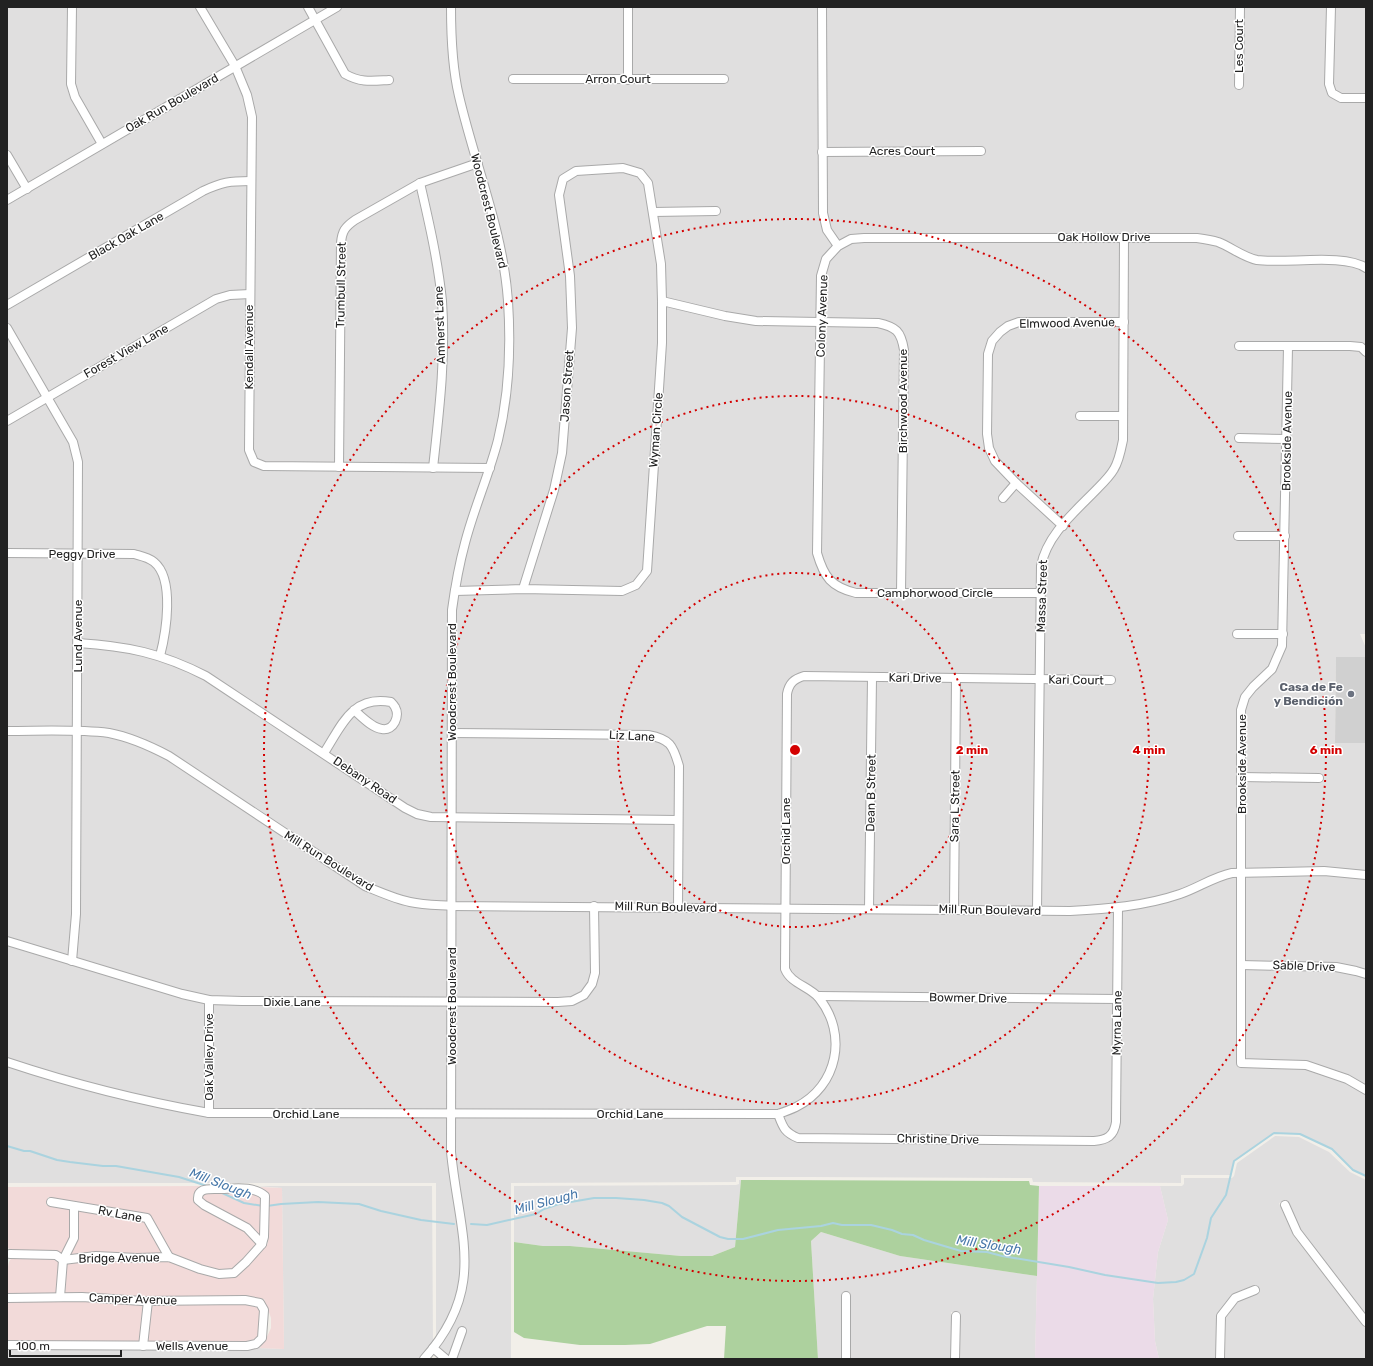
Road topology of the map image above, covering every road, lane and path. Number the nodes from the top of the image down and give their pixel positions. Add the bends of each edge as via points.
1 (72, 7) edge
2 (200, 7) edge
3 (308, 7) edge
4 (337, 7) edge
5 (450, 7) edge
6 (628, 7) edge
7 (822, 7) edge
8 (1240, 7) edge
9 (1331, 7) edge
10 (314, 20) junction
11 (236, 66) junction
12 (513, 79) dead end
13 (724, 79) dead end
14 (389, 80) dead end
15 (628, 80) junction
16 (1239, 85) dead end
17 (1366, 98) edge
18 (102, 144) junction
19 (981, 151) dead end
20 (822, 152) junction
21 (7, 155) edge
22 (478, 163) junction
23 (563, 179) joint
24 (250, 181) junction
25 (420, 184) junction
26 (27, 189) junction
27 (7, 200) edge
28 (654, 212) junction
29 (716, 212) dead end
30 (1124, 237) junction
31 (838, 246) junction
32 (1366, 268) edge
33 (250, 294) junction
34 (662, 300) junction
35 (7, 305) edge
36 (1124, 322) junction
37 (820, 323) junction
38 (7, 328) edge
39 (1239, 346) dead end
40 (1288, 347) junction
41 (1366, 352) edge
42 (47, 397) junction
43 (1080, 416) dead end
44 (1123, 416) junction
45 (7, 420) edge
46 (1239, 438) dead end
47 (1287, 439) junction
48 (339, 467) junction
49 (433, 468) junction
50 (490, 468) junction
51 (1016, 483) junction
52 (1003, 498) dead end
53 (1063, 526) junction
54 (1238, 536) dead end
55 (1285, 536) junction
56 (7, 554) edge
57 (78, 554) junction
58 (831, 582) joint
59 (523, 589) junction
60 (455, 591) junction
61 (901, 592) junction
62 (1041, 593) junction
63 (1237, 634) dead end
64 (1283, 634) junction
65 (78, 643) junction
66 (160, 656) junction
67 (872, 678) junction
68 (956, 679) junction
69 (1040, 679) junction
70 (1111, 680) dead end
71 (792, 682) joint
72 (354, 710) junction
73 (7, 731) edge
74 (77, 731) junction
75 (452, 733) junction
76 (324, 753) junction
77 (1241, 777) junction
78 (1319, 778) dead end
79 (452, 817) junction
80 (678, 820) junction
81 (1241, 873) junction
82 (1366, 875) edge
83 (452, 906) junction
84 (594, 906) junction
85 (678, 907) junction
86 (786, 908) junction
87 (1118, 908) junction
88 (869, 909) junction
89 (954, 910) junction
90 (1037, 910) junction
91 (7, 941) edge
92 (72, 961) junction
93 (1241, 965) junction
94 (1366, 974) edge
95 (818, 996) junction
96 (1118, 999) junction
97 (209, 1000) junction
98 (452, 1002) junction
99 (7, 1062) edge
100 (1366, 1090) edge
101 (210, 1113) junction
102 (452, 1114) junction
103 (778, 1114) junction
104 (1110, 1136) joint
105 (51, 1202) dead end
106 (1285, 1205) dead end
107 (74, 1206) junction
108 (262, 1244) junction
109 (8, 1255) edge
110 (169, 1257) junction
111 (63, 1260) junction
112 (1255, 1290) dead end
113 (846, 1296) dead end
114 (60, 1297) junction
115 (7, 1298) edge
116 (148, 1301) junction
117 (956, 1316) dead end
118 (1366, 1322) edge
119 (462, 1331) dead end
120 (256, 1344) joint
121 (7, 1345) edge
122 (143, 1346) junction
123 (433, 1348) junction
124 (424, 1359) edge
125 (446, 1359) edge
126 (452, 1359) edge
127 (846, 1359) edge
128 (955, 1359) edge
129 (1220, 1359) edge

1 - 18 street via 71,84
2 - 11 street, Kendall Avenue
3 - 10 street
4 - 10 street, Oak Run Boulevard
5 - 22 street, Woodcrest Boulevard via 453,60 459,96
6 - 15 street
7 - 20 street
8 - 16 street, Les Court
9 - 17 street via 1329,84 1332,93 1341,98
10 - 11 street, Oak Run Boulevard
10 - 14 street via 345,74 362,81
11 - 18 street, Oak Run Boulevard
11 - 24 street, Kendall Avenue via 252,117
12 - 15 street, Arron Court
13 - 15 street, Arron Court
18 - 26 street, Oak Run Boulevard
19 - 20 street, Acres Court
20 - 31 street via 822,213 827,230
21 - 26 street
22 - 25 street, Trumbull Street
22 - 50 street, Woodcrest Boulevard via 497,233 508,301 508,372 498,438
23 - 28 street, Wyman Circle via 576,171 623,168 640,173 648,184
23 - 59 street, Jason Street via 559,195 570,276 572,328 562,452 554,490
24 - 33 street, Kendall Avenue
24 - 35 street, Black Oak Lane via 230,181 203,191
25 - 48 street, Trumbull Street via 346,226 342,235
25 - 49 street, Amherst Lane via 433,240 442,300 440,406
26 - 27 street, Oak Run Boulevard
28 - 29 street
28 - 34 street, Wyman Circle via 661,264
30 - 31 street, Oak Hollow Drive via 864,238
30 - 32 street, Oak Hollow Drive via 1207,239 1255,259 1354,262
30 - 36 street, Massa Street
31 - 37 street, Colony Avenue via 826,259 821,276
33 - 42 street, Forest View Lane via 216,299
33 - 48 street, Kendall Avenue via 249,450 254,462 264,466
34 - 37 street, Birchwood Avenue via 756,322
34 - 59 street, Wyman Circle via 662,343 647,571 636,585 622,591
36 - 44 street, Massa Street
36 - 51 street, Elmwood Avenue via 1019,322 1008,326 992,341 988,354 989,448 995,461
37 - 58 street, Colony Avenue via 817,553 822,569
37 - 61 street, Birchwood Avenue via 878,323 890,326 902,338 904,350
38 - 42 street, Lund Avenue
39 - 40 street
40 - 41 street via 1350,346 1360,347
40 - 47 street, Brookside Avenue
42 - 45 street, Forest View Lane
42 - 57 street, Lund Avenue via 73,442 78,462
43 - 44 street
44 - 53 street, Massa Street via 1123,440 1114,469
46 - 47 street
47 - 55 street, Brookside Avenue
48 - 49 street, Kendall Avenue
49 - 50 street, Kendall Avenue
50 - 60 street, Woodcrest Boulevard via 465,542
51 - 52 street
51 - 53 street, Elmwood Avenue
53 - 62 street, Massa Street via 1043,555
54 - 55 street
55 - 64 street, Brookside Avenue
56 - 57 street, Peggy Drive
57 - 65 street, Lund Avenue
57 - 66 street, Peggy Drive via 134,554 144,556 160,569 166,586 167,625
58 - 61 street, Camphorwood Circle via 856,593
59 - 60 street, Wyman Circle
60 - 75 street, Woodcrest Boulevard via 452,610
61 - 62 street, Camphorwood Circle
62 - 69 street, Massa Street
63 - 64 street
64 - 77 street, Brookside Avenue via 1282,646 1272,669 1245,697 1241,710
65 - 66 street, Debany Road via 121,647
65 - 74 street, Lund Avenue
66 - 76 street, Debany Road via 206,676
67 - 68 street, Kari Drive
67 - 71 street, Kari Drive via 804,676
67 - 88 street, Dean B Street
68 - 69 street, Kari Drive
68 - 89 street, Sara L Street
69 - 70 street, Kari Court
69 - 90 street, Massa Street
71 - 86 street, Orchid Lane via 787,694
72 - 72 street via 372,701 391,702 396,707 396,722 391,728 376,728
72 - 76 street
73 - 74 street, Mill Run Boulevard
74 - 83 street, Mill Run Boulevard via 110,734 148,745 169,756 365,886 409,902
74 - 92 street, Lund Avenue via 76,914
75 - 79 street, Woodcrest Boulevard
75 - 80 street, Liz Lane via 648,735 661,738 675,753 679,766
76 - 79 street, Debany Road via 405,808 431,817
77 - 78 street
77 - 81 street, Brookside Avenue
79 - 80 street, Debany Road
79 - 83 street, Woodcrest Boulevard
80 - 85 street, Liz Lane
81 - 82 street, Mill Run Boulevard via 1324,871
81 - 87 street, Mill Run Boulevard via 1223,875 1167,898
81 - 93 street, Brookside Avenue
83 - 84 street, Mill Run Boulevard
83 - 98 street, Woodcrest Boulevard
84 - 85 street, Mill Run Boulevard
84 - 98 street, Dixie Lane via 595,973 592,984 584,995 572,1001 558,1002
85 - 86 street, Mill Run Boulevard
86 - 88 street, Mill Run Boulevard
86 - 95 street, Orchid Lane via 784,969 787,975
87 - 90 street, Mill Run Boulevard
87 - 96 street, Myrna Lane
88 - 89 street, Mill Run Boulevard
89 - 90 street, Mill Run Boulevard
91 - 92 street, Dixie Lane
92 - 97 street, Dixie Lane
93 - 94 street, Sable Drive via 1336,966
93 - 100 street, Brookside Avenue via 1241,1063 1306,1065 1347,1079
95 - 96 street, Bowmer Drive
95 - 103 street, Orchid Lane via 833,1022 835,1058 825,1082 816,1092 796,1108
96 - 104 street, Myrna Lane via 1116,1122 1115,1130
97 - 98 street, Dixie Lane
97 - 101 street, Oak Valley Drive
98 - 102 street, Woodcrest Boulevard
99 - 101 street, Orchid Lane via 91,1087
101 - 102 street, Orchid Lane
102 - 103 street, Orchid Lane
102 - 123 street, Woodcrest Boulevard via 452,1163 464,1244 465,1270 456,1310
103 - 104 street, Christine Drive via 783,1127 798,1138 1094,1141
105 - 107 street, Rv Lane
106 - 118 street via 1297,1232
107 - 110 street, Rv Lane via 147,1218
107 - 111 street via 74,1238
108 - 108 street via 247,1228 200,1203 200,1192 247,1189 259,1191 265,1196
108 - 110 street, Bridge Avenue via 234,1272 219,1274
109 - 111 street, Bridge Avenue via 56,1255
110 - 111 street, Bridge Avenue via 96,1256
111 - 114 street
112 - 129 street via 1235,1298 1221,1316
113 - 127 street
114 - 115 street, Camper Avenue
114 - 116 street, Camper Avenue
116 - 120 street, Camper Avenue via 245,1300 260,1303 264,1310 262,1338
116 - 122 street
117 - 128 street
119 - 126 street
120 - 122 street, Wells Avenue
121 - 122 street, Wells Avenue
123 - 124 street, Woodcrest Boulevard
123 - 125 street

